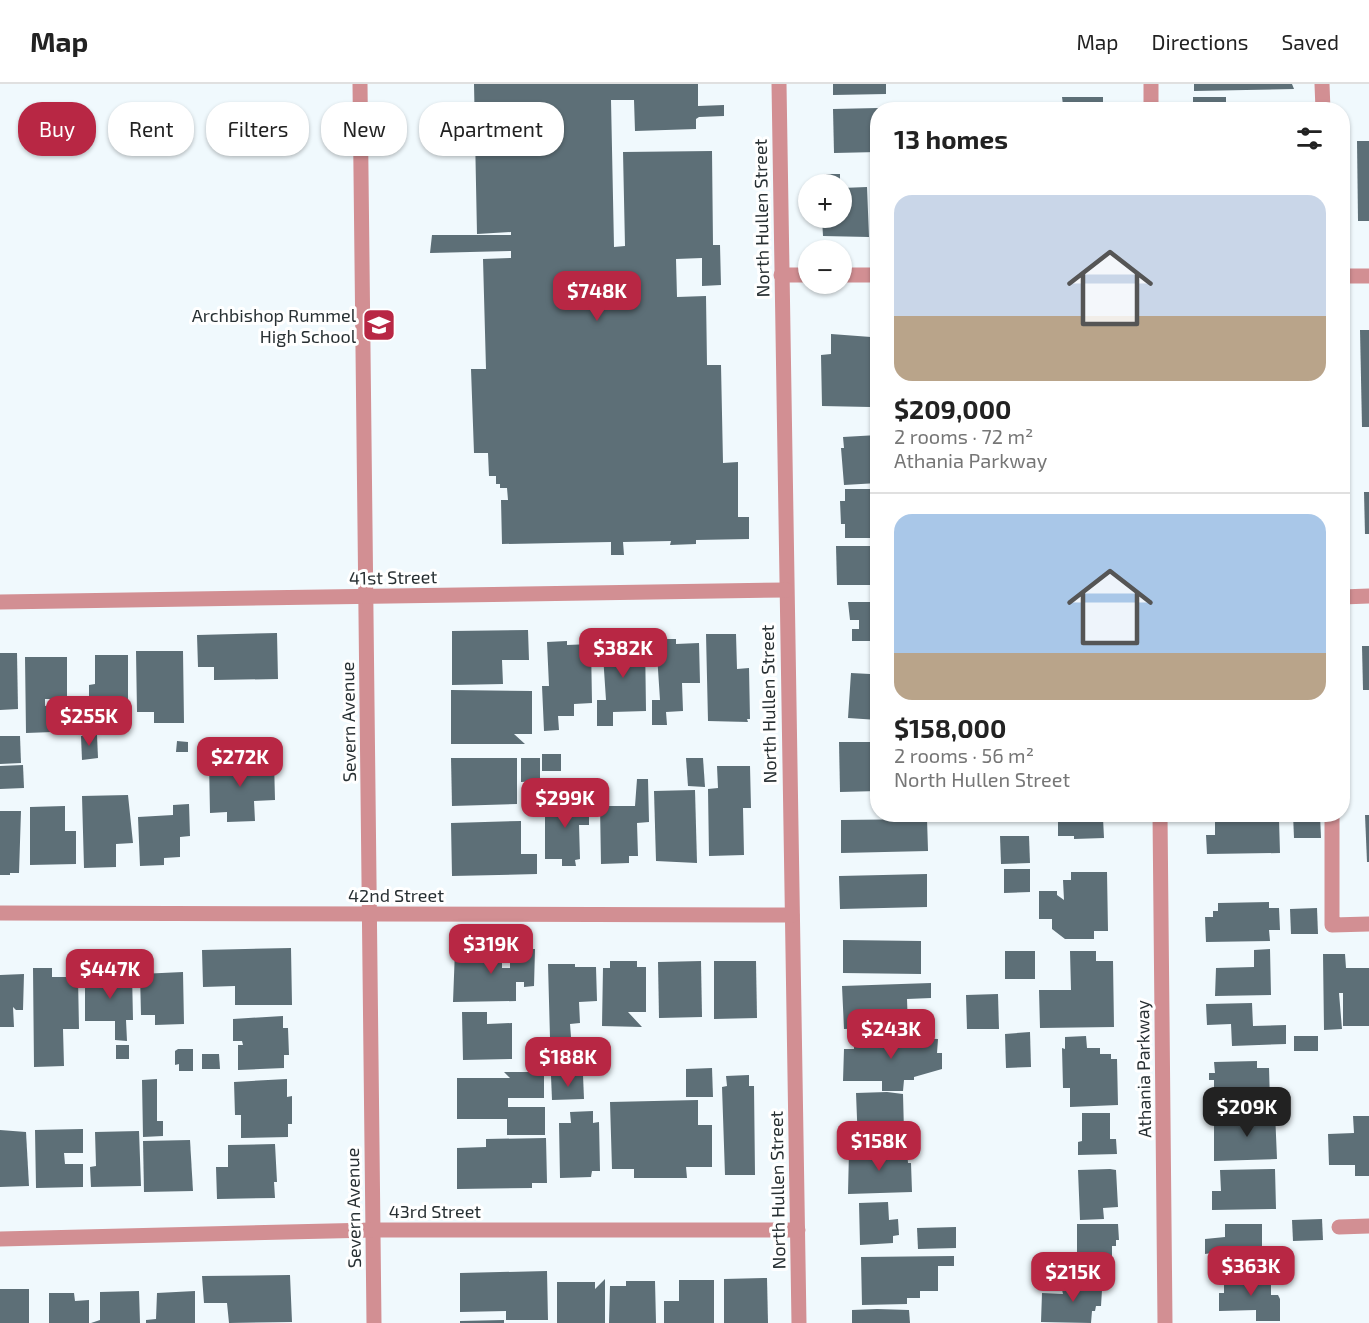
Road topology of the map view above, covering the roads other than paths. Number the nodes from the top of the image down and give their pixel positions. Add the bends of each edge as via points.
1 (359, 84) edge
2 (779, 84) edge
3 (1151, 84) edge
4 (1322, 84) edge
5 (1151, 102) edge
6 (1323, 102) edge
7 (781, 275) junction
8 (798, 275) edge
9 (852, 275) edge
10 (870, 275) edge
11 (1350, 276) edge
12 (1369, 276) edge
13 (786, 590) junction
14 (366, 596) junction
15 (1369, 596) edge
16 (1350, 597) edge
17 (0, 602) edge
18 (1160, 822) edge
19 (1332, 822) edge
20 (0, 913) edge
21 (369, 914) junction
22 (792, 915) junction
23 (1369, 924) edge
24 (1369, 1226) edge
25 (1339, 1227) dead end
26 (373, 1230) junction
27 (798, 1230) junction
28 (0, 1239) edge
29 (375, 1323) edge
30 (799, 1323) edge
31 (1166, 1323) edge

1 - 14 street, Severn Avenue
2 - 7 street, North Hullen Street
3 - 5 street
4 - 6 street
7 - 8 street
7 - 13 street, North Hullen Street
9 - 10 street
11 - 12 street
13 - 14 street, 41st Street
13 - 22 street, North Hullen Street
14 - 17 street, 41st Street
14 - 21 street, Severn Avenue
15 - 16 street
18 - 31 street, Athania Parkway
19 - 23 street via 1332,925
20 - 21 street, 42nd Street
21 - 22 street, 42nd Street
21 - 26 street, Severn Avenue
22 - 27 street, North Hullen Street
24 - 25 street
26 - 27 street, 43rd Street
26 - 28 street, 43rd Street
26 - 29 street, Severn Avenue
27 - 30 street, North Hullen Street

